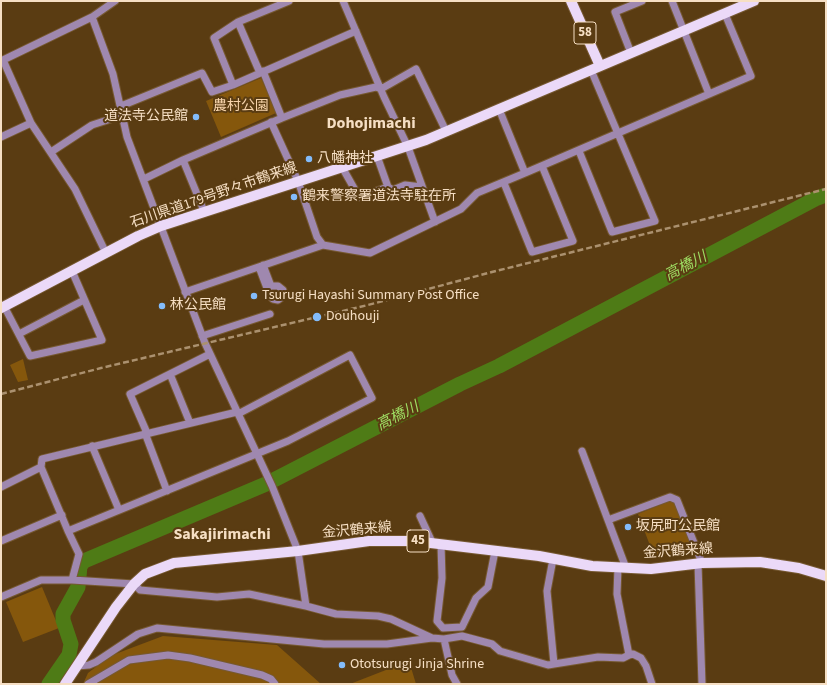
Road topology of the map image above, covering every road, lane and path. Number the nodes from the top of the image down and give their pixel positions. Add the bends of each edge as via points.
1 (115, 1) edge
2 (289, 1) edge
3 (343, 1) edge
4 (571, 1) edge
5 (642, 1) edge
6 (672, 1) edge
7 (754, 1) edge
8 (725, 14) junction
9 (92, 17) junction
10 (238, 22) junction
11 (356, 31) junction
12 (684, 31) junction
13 (631, 53) junction
14 (2, 61) edge
15 (596, 68) junction
16 (262, 72) junction
17 (233, 85) junction
18 (381, 89) junction
19 (709, 94) junction
20 (121, 106) junction
21 (499, 109) junction
22 (123, 115) junction
23 (282, 118) junction
24 (271, 122) junction
25 (31, 123) junction
26 (446, 131) junction
27 (618, 134) junction
28 (1, 136) edge
29 (408, 147) junction
30 (579, 151) junction
31 (51, 152) junction
32 (377, 156) junction
33 (183, 160) junction
34 (542, 166) junction
35 (342, 167) junction
36 (525, 173) junction
37 (144, 179) junction
38 (298, 180) junction
39 (504, 183) junction
40 (388, 187) junction
41 (422, 187) junction
42 (204, 211) junction
43 (436, 222) junction
44 (160, 226) junction
45 (323, 244) junction
46 (106, 253) junction
47 (261, 266) junction
48 (72, 271) junction
49 (185, 292) junction
50 (84, 300) junction
51 (3, 307) edge
52 (270, 314) dead end
53 (19, 334) junction
54 (202, 336) junction
55 (210, 354) junction
56 (170, 374) junction
57 (238, 413) junction
58 (190, 423) junction
59 (146, 433) junction
60 (92, 446) junction
61 (582, 451) dead end
62 (257, 454) junction
63 (41, 467) junction
64 (1, 487) edge
65 (167, 490) junction
66 (119, 510) junction
67 (62, 515) junction
68 (420, 516) dead end
69 (608, 520) junction
70 (68, 531) junction
71 (1, 541) edge
72 (436, 543) junction
73 (298, 551) junction
74 (495, 551) junction
75 (553, 559) junction
76 (700, 564) junction
77 (622, 568) junction
78 (826, 576) edge
79 (77, 580) junction
80 (134, 584) junction
81 (1, 597) edge
82 (306, 606) junction
83 (432, 638) junction
84 (444, 639) junction
85 (628, 656) junction
86 (554, 664) junction
87 (77, 666) junction
88 (65, 684) edge
89 (88, 684) edge
90 (275, 684) edge
91 (457, 684) edge
92 (652, 684) edge
93 (702, 684) edge

1 - 9 street
2 - 10 street
3 - 11 street
4 - 15 main road, 58
5 - 13 street via 615,12
6 - 12 street
7 - 8 main road, 石川県道179号野々市鶴来線
8 - 12 main road, 石川県道179号野々市鶴来線
8 - 19 street via 751,76
9 - 14 street
9 - 20 street via 113,74
10 - 16 street
10 - 17 street via 214,38
11 - 16 street
11 - 18 street
12 - 13 main road, 石川県道179号野々市鶴来線
12 - 19 street
13 - 15 main road, 石川県道179号野々市鶴来線
14 - 25 street
15 - 21 main road, 石川県道179号野々市鶴来線
15 - 27 street
16 - 17 street
16 - 23 street
17 - 20 street via 212,92 202,73
18 - 23 street via 340,96
18 - 26 street via 416,69
18 - 29 street
19 - 27 street
20 - 22 street
21 - 26 main road, 石川県道179号野々市鶴来線
21 - 36 street
22 - 31 street via 92,125
22 - 37 street via 127,136
23 - 24 street
24 - 33 street
24 - 38 street
25 - 28 street
25 - 31 street
26 - 29 main road, 石川県道179号野々市鶴来線
27 - 30 street
27 - 30 street via 655,221 612,232
29 - 32 main road, 石川県道179号野々市鶴来線
29 - 41 street
30 - 34 street
31 - 46 street via 75,189
32 - 35 main road, 石川県道179号野々市鶴来線
32 - 40 street
33 - 37 street
33 - 42 street
34 - 36 street
34 - 39 street via 573,241 532,252
35 - 38 main road, 石川県道179号野々市鶴来線
35 - 40 street via 359,197
36 - 39 street
37 - 44 street
38 - 42 main road, 石川県道179号野々市鶴来線
38 - 45 street via 317,237
39 - 43 street via 477,193 461,209
40 - 41 street via 393,190 405,185
41 - 43 street
42 - 44 main road, 石川県道179号野々市鶴来線
43 - 45 street via 370,254
44 - 46 main road, 石川県道179号野々市鶴来線
44 - 49 street
45 - 47 street
46 - 48 main road, 石川県道179号野々市鶴来線
47 - 47 street via 271,286 278,286 283,290 282,297 278,300 270,296
47 - 49 street
48 - 50 street
48 - 51 main road, 石川県道179号野々市鶴来線
49 - 54 street
50 - 53 street
50 - 53 street via 102,340 30,356
51 - 53 street
52 - 54 street
54 - 55 street
55 - 56 street
55 - 57 street
56 - 58 street
56 - 59 street via 130,394
57 - 58 street
57 - 62 street
57 - 62 street via 350,355 372,398
58 - 59 street
59 - 60 street
59 - 65 street
60 - 63 street via 42,459
60 - 66 street
61 - 69 street
62 - 65 street
62 - 73 street
63 - 64 street
63 - 67 street
65 - 66 street
66 - 70 street
67 - 70 street
67 - 71 street
68 - 72 street
69 - 76 street via 670,497 677,500
69 - 77 street
70 - 79 street via 79,554
72 - 73 main road, 金沢鶴来線 / 45 via 369,541
72 - 74 main road, 金沢鶴来線 / 45
72 - 74 street via 442,578 437,621 443,628 462,627 476,598 488,587
73 - 80 main road, 金沢鶴来線 / 45 via 174,563 145,574
73 - 82 street
74 - 75 main road, 金沢鶴来線 / 45
75 - 77 main road, 金沢鶴来線 / 45
75 - 86 street via 547,592
76 - 77 main road, 金沢鶴来線 / 45 via 651,569
76 - 78 main road, 金沢鶴来線 / 45 via 760,562 798,568
76 - 93 street
77 - 85 street via 617,594
79 - 80 street
79 - 81 street via 41,580
80 - 82 street via 140,590 217,597 249,594
80 - 87 main road, 金沢鶴来線 / 45
82 - 83 street via 336,614 392,619
83 - 84 street
83 - 87 street via 387,644 324,644 156,628 138,634 96,662
84 - 86 street via 462,636 492,644 500,651 548,665
84 - 91 street via 452,675
85 - 86 street via 598,657
85 - 92 street via 633,654 641,658
87 - 88 main road, 金沢鶴来線 / 45
89 - 90 street via 128,660 168,655 262,676 271,679

